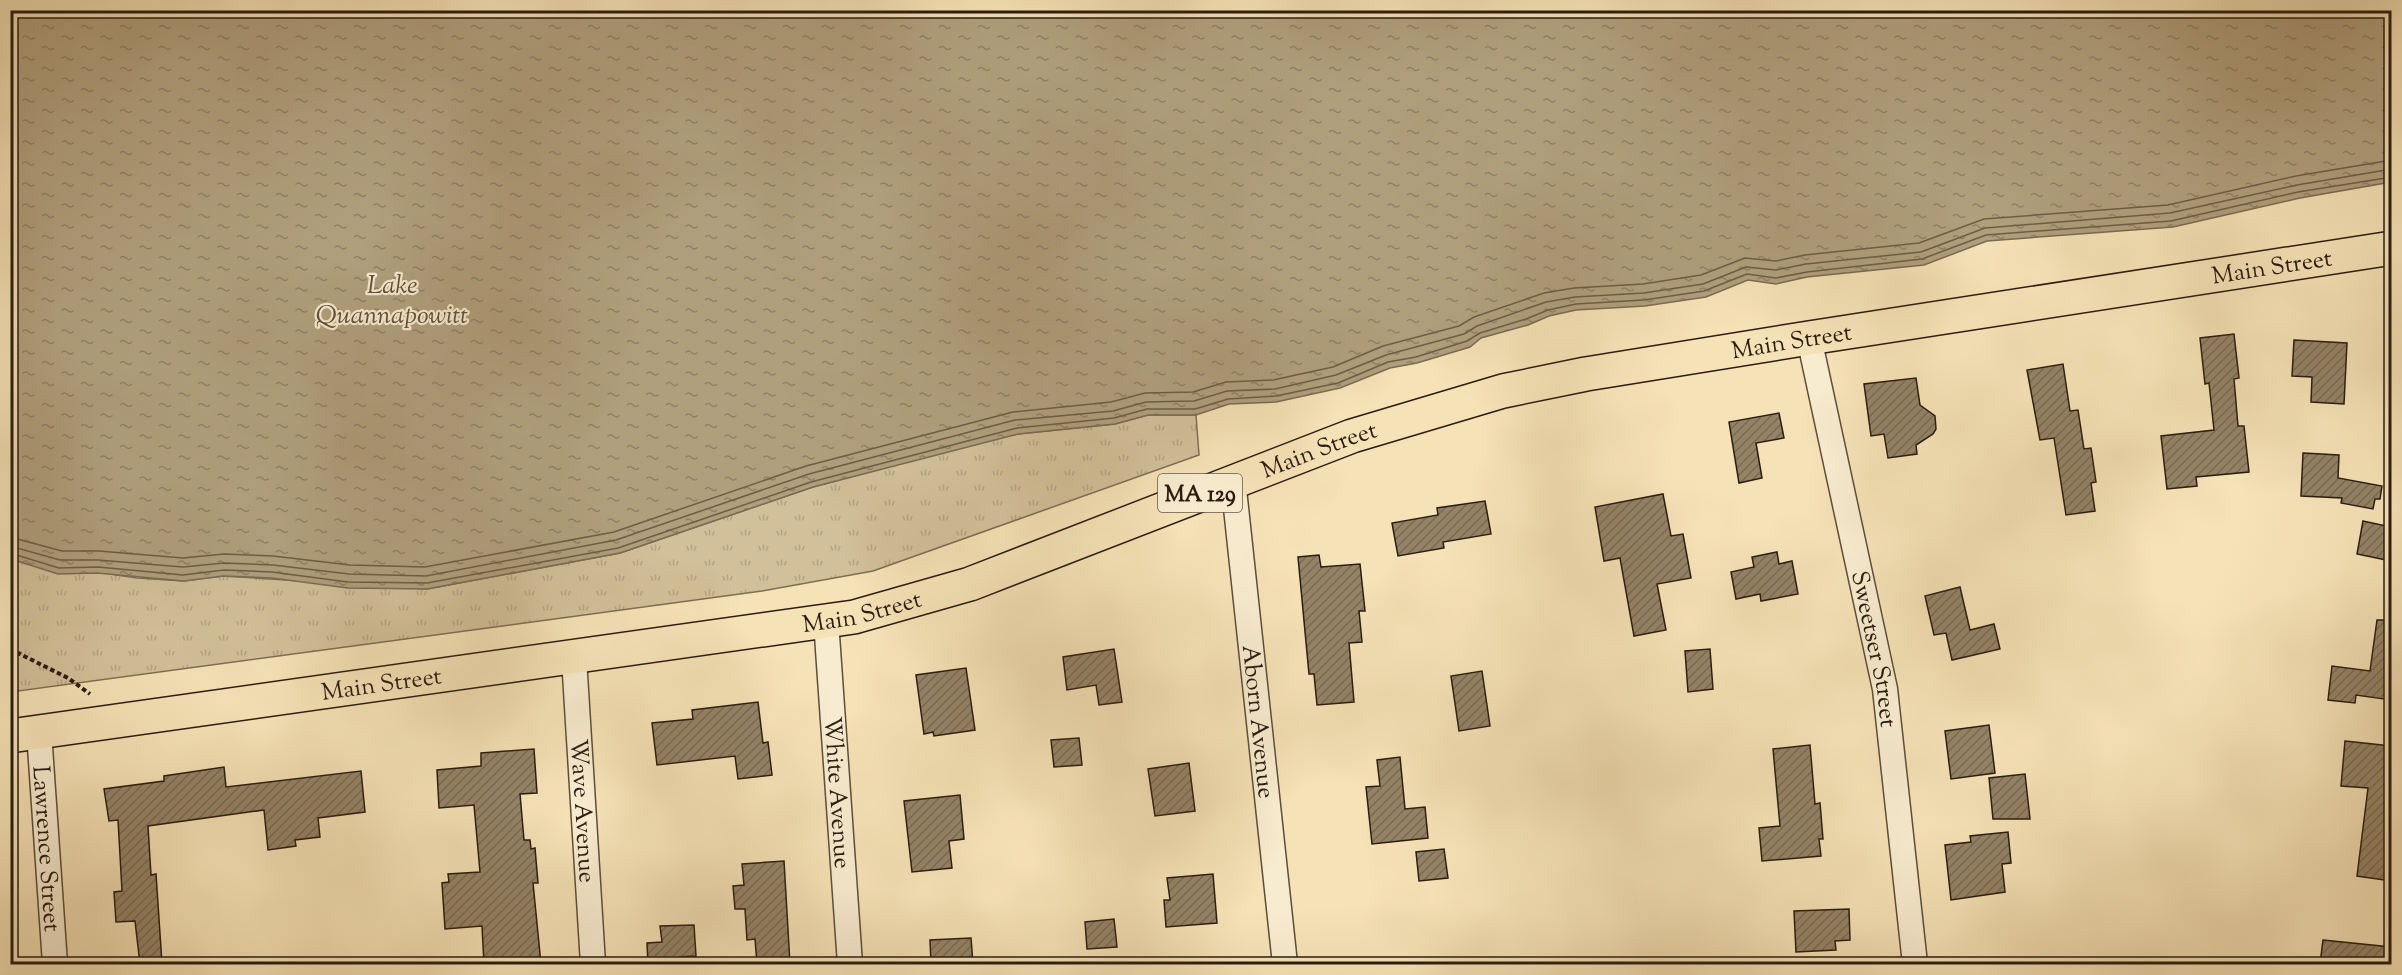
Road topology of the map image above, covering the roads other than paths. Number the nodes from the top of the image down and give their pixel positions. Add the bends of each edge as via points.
1 (2391, 248) edge
2 (1809, 338) junction
3 (1233, 480) junction
4 (826, 621) junction
5 (574, 658) junction
6 (25, 734) edge
7 (55, 964) edge
8 (593, 964) edge
9 (850, 964) edge
10 (1285, 964) edge
11 (1915, 964) edge

1 - 2 main road, Main Street / MA 129
2 - 3 main road, Main Street / MA 129 via 1503,391 1352,436
2 - 11 street, Sweetser Street via 1885,689
3 - 4 main road, Main Street / MA 129 via 970,584 885,609
3 - 10 street, Aborn Avenue
4 - 5 main road, Main Street / MA 129
4 - 9 street, White Avenue
5 - 6 main road, Main Street / MA 129
5 - 8 street, Wave Avenue
6 - 7 street, Lawrence Street

